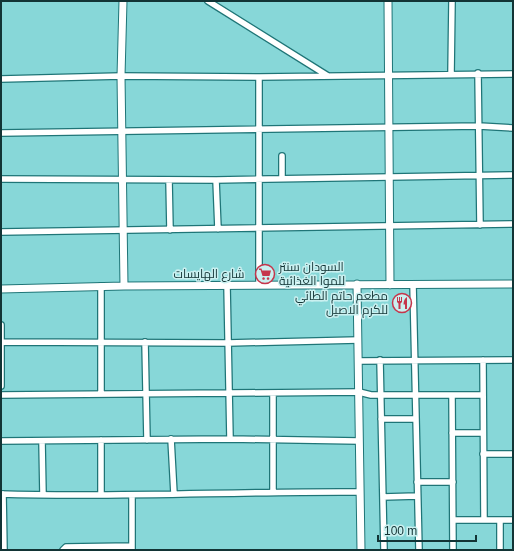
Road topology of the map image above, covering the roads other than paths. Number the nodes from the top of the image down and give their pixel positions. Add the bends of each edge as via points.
1 (123, 1) edge
2 (208, 1) edge
3 (388, 1) edge
4 (452, 1) edge
5 (478, 73) junction
6 (451, 74) junction
7 (513, 74) edge
8 (388, 75) junction
9 (121, 76) junction
10 (328, 76) junction
11 (260, 77) junction
12 (1, 79) edge
13 (479, 126) junction
14 (389, 128) junction
15 (513, 128) edge
16 (260, 130) junction
17 (122, 132) junction
18 (1, 133) edge
19 (282, 156) dead end
20 (479, 175) junction
21 (513, 175) edge
22 (389, 177) junction
23 (282, 178) junction
24 (1, 179) edge
25 (123, 179) junction
26 (260, 179) junction
27 (169, 180) junction
28 (216, 180) junction
29 (513, 224) edge
30 (480, 225) junction
31 (389, 227) junction
32 (258, 228) junction
33 (218, 229) junction
34 (124, 230) junction
35 (170, 230) junction
36 (1, 232) edge
37 (357, 284) junction
38 (413, 284) junction
39 (513, 284) edge
40 (227, 285) junction
41 (259, 285) junction
42 (390, 285) junction
43 (101, 286) junction
44 (124, 286) junction
45 (1, 289) edge
46 (1, 324) edge
47 (358, 340) junction
48 (1, 342) edge
49 (101, 342) junction
50 (145, 342) junction
51 (228, 343) junction
52 (358, 360) junction
53 (380, 360) junction
54 (482, 360) junction
55 (513, 360) edge
56 (415, 361) junction
57 (1, 386) edge
58 (359, 392) junction
59 (231, 393) junction
60 (273, 393) junction
61 (101, 394) junction
62 (146, 394) junction
63 (1, 395) edge
64 (381, 395) junction
65 (452, 395) junction
66 (483, 395) junction
67 (414, 396) junction
68 (381, 419) junction
69 (415, 419) junction
70 (452, 433) junction
71 (483, 433) junction
72 (171, 439) junction
73 (230, 439) junction
74 (101, 440) junction
75 (147, 440) junction
76 (273, 440) junction
77 (1, 441) edge
78 (42, 441) junction
79 (359, 441) junction
80 (483, 454) junction
81 (513, 454) edge
82 (417, 482) junction
83 (453, 482) junction
84 (273, 491) junction
85 (360, 492) junction
86 (2, 494) edge
87 (132, 494) junction
88 (174, 494) junction
89 (43, 495) junction
90 (101, 495) junction
91 (417, 496) junction
92 (383, 497) junction
93 (453, 520) junction
94 (484, 520) junction
95 (500, 520) junction
96 (513, 520) edge
97 (2, 528) edge
98 (132, 548) edge
99 (4, 550) edge
100 (64, 550) edge
101 (361, 550) edge
102 (384, 550) edge
103 (419, 550) edge
104 (453, 550) edge
105 (500, 550) edge

1 - 9 street
2 - 10 street
3 - 8 street
4 - 6 street
5 - 6 street
5 - 7 street
5 - 13 street
6 - 8 street
8 - 10 street
8 - 14 street
9 - 11 street
9 - 12 street
9 - 17 street
10 - 11 street
11 - 16 street
13 - 14 street
13 - 15 street
13 - 20 street
14 - 16 street
14 - 22 street
16 - 17 street
16 - 26 street
17 - 18 street
17 - 25 street
19 - 23 street
20 - 21 street
20 - 22 street
20 - 30 street
22 - 23 street
22 - 31 street
23 - 26 street
24 - 25 street
25 - 27 street
25 - 34 street
26 - 28 street
26 - 32 street
27 - 28 street
27 - 35 street
28 - 33 street
29 - 30 street
30 - 31 street
31 - 32 street
31 - 42 street
32 - 33 street
32 - 41 street
33 - 35 street
34 - 35 street
34 - 36 street
34 - 44 street
37 - 41 street, شارع الهايسات
37 - 42 street, شارع الهايسات
37 - 47 street
38 - 39 street, شارع الهايسات
38 - 42 street, شارع الهايسات
38 - 56 street
40 - 41 street, شارع الهايسات
40 - 44 street, شارع الهايسات
40 - 51 street
43 - 44 street, شارع الهايسات
43 - 45 street, شارع الهايسات
43 - 49 street
46 - 48 street
47 - 51 street
47 - 52 street
48 - 49 street
48 - 57 street
49 - 50 street
49 - 61 street
50 - 51 street
50 - 62 street
51 - 59 street
52 - 53 street
52 - 58 street
53 - 56 street
53 - 64 street
54 - 55 street
54 - 56 street
54 - 66 street
56 - 67 street
58 - 60 street
58 - 64 street via 365,395
58 - 79 street
59 - 60 street
59 - 62 street
59 - 73 street
60 - 76 street
61 - 62 street
61 - 63 street
62 - 75 street
64 - 67 street
64 - 68 street
65 - 66 street
65 - 67 street
65 - 70 street
66 - 71 street
67 - 69 street
68 - 69 street
68 - 92 street
69 - 82 street
70 - 71 street
70 - 83 street
71 - 80 street
72 - 73 street
72 - 75 street
72 - 88 street
73 - 76 street
74 - 75 street
74 - 78 street
74 - 90 street
76 - 79 street
76 - 84 street
77 - 78 street
78 - 89 street
79 - 85 street
80 - 81 street
80 - 94 street
82 - 83 street
82 - 91 street
83 - 93 street
84 - 85 street
84 - 88 street
85 - 101 street
86 - 89 street
86 - 97 street
87 - 88 street
87 - 90 street
87 - 98 street
89 - 90 street
91 - 92 street
91 - 103 street
92 - 102 street
93 - 94 street
93 - 104 street
94 - 95 street
95 - 96 street
95 - 105 street
97 - 99 street
98 - 100 street via 66,547

